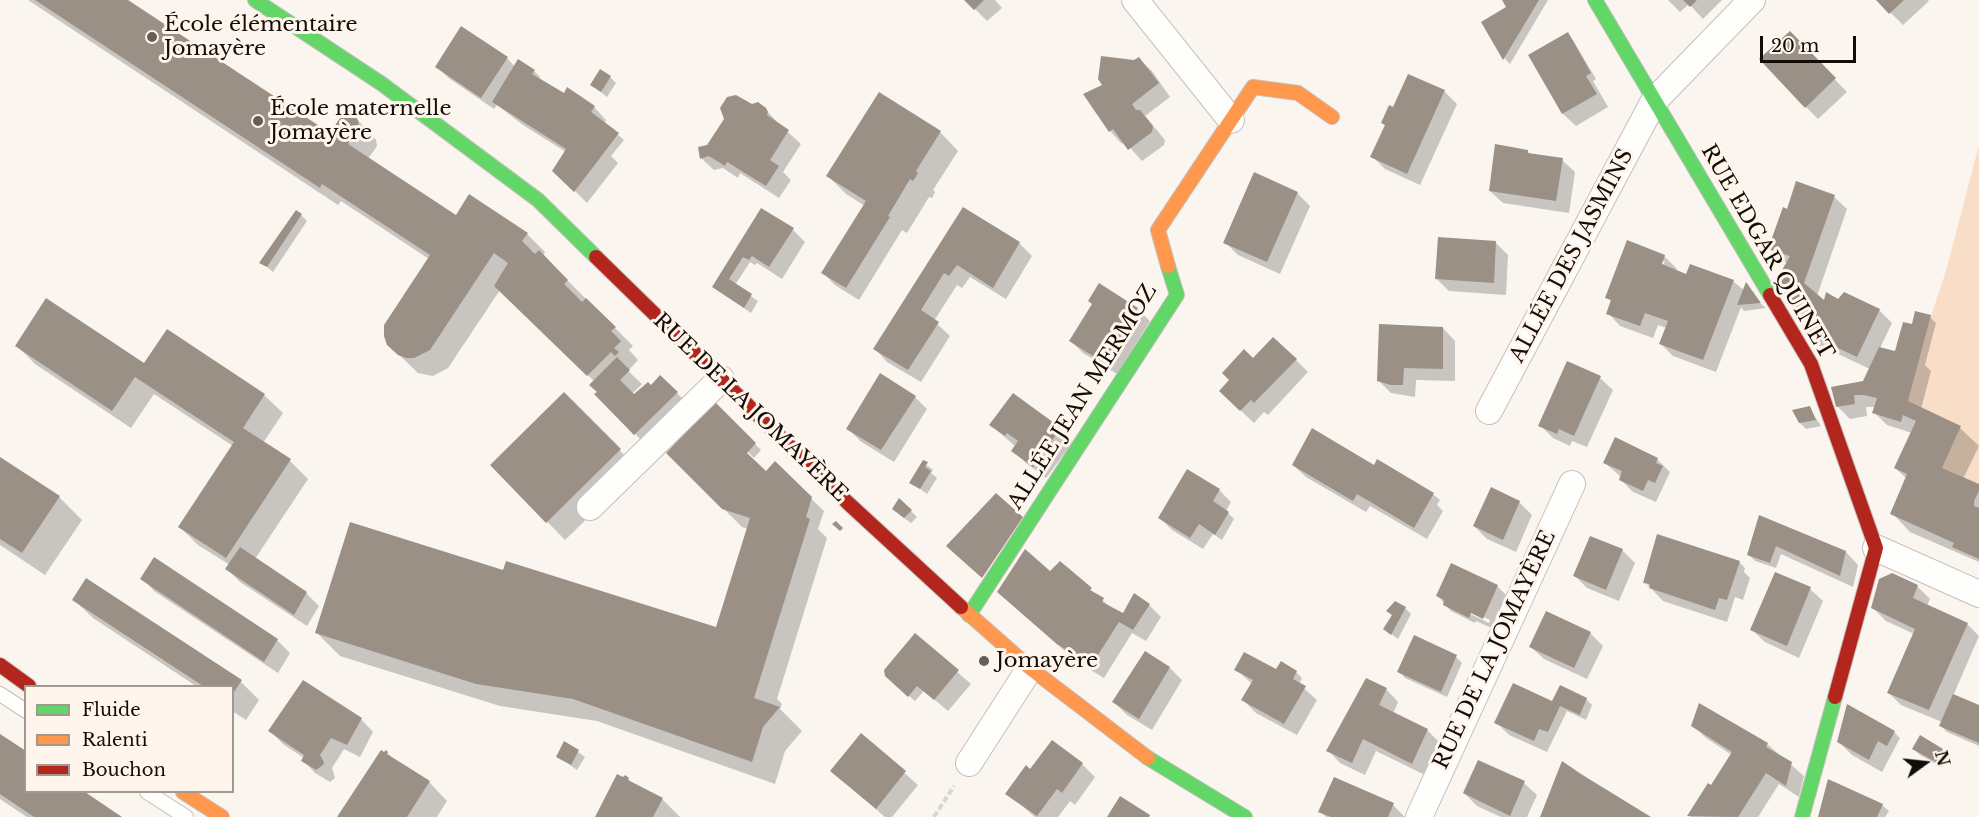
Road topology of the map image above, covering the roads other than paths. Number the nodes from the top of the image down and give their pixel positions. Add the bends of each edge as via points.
1 (255, 0) edge
2 (1135, 0) edge
3 (1595, 0) edge
4 (1752, 0) edge
5 (1654, 101) junction
6 (1332, 117) dead end
7 (1232, 120) junction
8 (721, 379) junction
9 (1489, 411) dead end
10 (1572, 484) dead end
11 (590, 507) dead end
12 (1876, 548) junction
13 (1979, 594) edge
14 (969, 615) junction
15 (0, 665) edge
16 (1030, 668) junction
17 (26, 685) edge
18 (0, 694) edge
19 (24, 710) edge
20 (969, 763) road end
21 (149, 793) edge
22 (185, 793) edge
23 (186, 817) edge
24 (222, 817) edge
25 (1245, 817) edge
26 (1419, 817) edge
27 (1802, 817) edge

1 - 8 street, RUE DE LA JOMAYÈRE via 382,84 538,200
2 - 7 street
3 - 5 street, RUE EDGAR QUINET
4 - 5 street, ALLÉE DES JASMINS
5 - 9 street, ALLÉE DES JASMINS
5 - 12 street, RUE EDGAR QUINET via 1811,364
6 - 7 street, ALLÉE JEAN MERMOZ via 1298,93 1253,87
7 - 14 street, ALLÉE JEAN MERMOZ via 1158,230 1177,295
8 - 11 street
8 - 14 street, RUE DE LA JOMAYÈRE
10 - 26 street, RUE DE LA JOMAYÈRE
12 - 13 street
12 - 27 street
14 - 16 street, RUE DE LA JOMAYÈRE
15 - 17 street
16 - 20 street
16 - 25 street, RUE DE LA JOMAYÈRE via 1140,753
18 - 19 lane
21 - 23 lane
22 - 24 street

